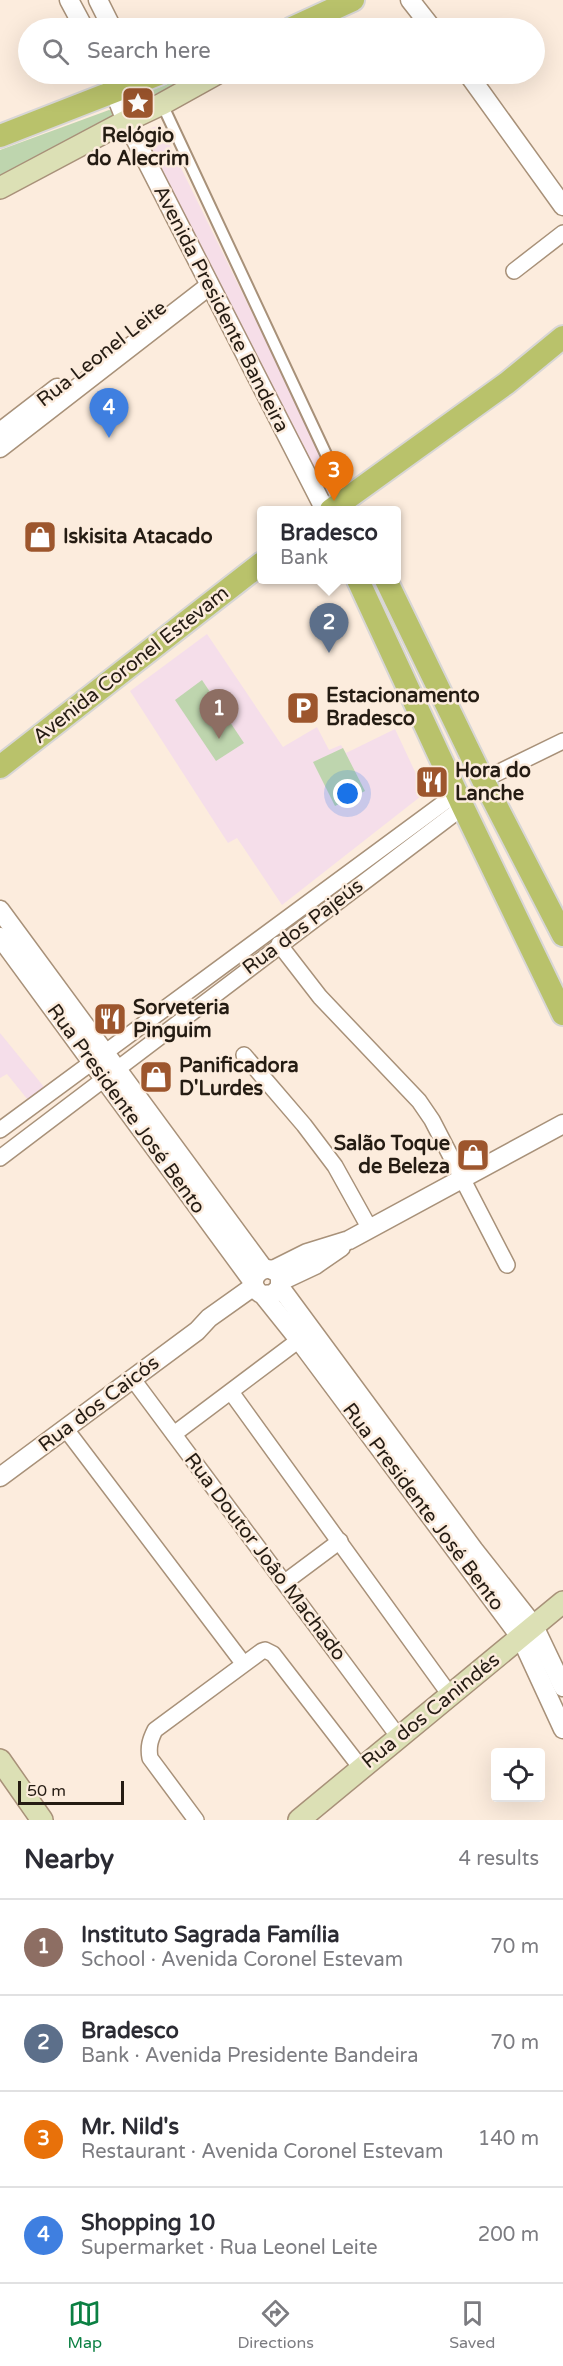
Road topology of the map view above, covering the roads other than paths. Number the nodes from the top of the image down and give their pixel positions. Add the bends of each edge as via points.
1 (69, 0) edge
2 (98, 0) edge
3 (353, 0) edge
4 (410, 0) edge
5 (79, 18) edge
6 (107, 18) edge
7 (314, 18) edge
8 (424, 18) edge
9 (107, 84) edge
10 (112, 84) edge
11 (198, 84) edge
12 (475, 84) edge
13 (162, 104) junction
14 (126, 121) junction
15 (0, 136) edge
16 (0, 188) edge
17 (563, 206) edge
18 (563, 233) edge
19 (513, 271) dead end
20 (206, 280) junction
21 (563, 337) edge
22 (106, 358) junction
23 (0, 432) edge
24 (0, 448) edge
25 (323, 506) edge
26 (344, 506) edge
27 (345, 506) edge
28 (257, 566) edge
29 (360, 584) edge
30 (388, 584) edge
31 (563, 741) edge
32 (0, 766) edge
33 (483, 780) junction
34 (460, 800) junction
35 (0, 910) edge
36 (5, 935) edge
37 (563, 935) edge
38 (279, 944) junction
39 (563, 1014) edge
40 (244, 1055) dead end
41 (98, 1058) junction
42 (110, 1074) junction
43 (563, 1125) edge
44 (0, 1130) edge
45 (0, 1158) edge
46 (463, 1178) junction
47 (370, 1229) junction
48 (507, 1265) dead end
49 (266, 1283) junction
50 (299, 1340) junction
51 (132, 1378) junction
52 (341, 1383) junction
53 (231, 1392) junction
54 (65, 1428) junction
55 (174, 1434) junction
56 (0, 1477) edge
57 (340, 1541) junction
58 (285, 1582) junction
59 (563, 1602) edge
60 (527, 1632) junction
61 (243, 1663) junction
62 (563, 1688) edge
63 (450, 1695) junction
64 (563, 1729) edge
65 (398, 1736) junction
66 (0, 1760) edge
67 (360, 1768) junction
68 (34, 1817) edge
69 (196, 1820) edge
70 (299, 1820) edge

1 - 5 street
2 - 6 street
3 - 7 main road
4 - 8 street
9 - 15 main road
10 - 14 street, Avenida Presidente Bandeira
11 - 13 main road
12 - 17 street
13 - 14 main road
13 - 26 street, Avenida Presidente Bandeira
14 - 16 main road
14 - 20 street, Avenida Presidente Bandeira
18 - 19 street
20 - 22 street, Rua Leonel Leite
20 - 25 street, Avenida Presidente Bandeira
21 - 27 main road
22 - 23 street, Rua Leonel Leite
22 - 24 street, Rua Leonel Leite
28 - 32 main road, Avenida Coronel Estevam
29 - 34 main road
30 - 33 main road
31 - 33 street
33 - 37 main road
34 - 38 street, Rua dos Pajeús
34 - 39 main road
34 - 41 street, Rua dos Pajeús
35 - 36 street, Rua Presidente José Bento
36 - 41 street, Rua Presidente José Bento
38 - 42 street, Rua dos Pajeús
38 - 46 street via 321,997 419,1101
40 - 47 street via 335,1166
41 - 42 street, Rua Presidente José Bento
41 - 44 street, Rua dos Pajeús
42 - 45 street, Rua dos Pajeús
42 - 49 street, Rua Presidente José Bento
43 - 46 street, Rua dos Caicós
46 - 47 street, Rua dos Caicós
46 - 48 street
47 - 49 street, Rua dos Caicós via 331,1256
49 - 50 street, Rua Presidente José Bento
49 - 51 street, Rua dos Caicós via 209,1318
49 - 52 street, Rua Presidente José Bento
50 - 52 street, Rua Presidente José Bento
50 - 53 street
51 - 54 street, Rua dos Caicós
51 - 55 street, Rua Doutor Joâo Machado
52 - 60 street, Rua Presidente José Bento
53 - 55 street
53 - 57 street
54 - 56 street, Rua dos Caicós
54 - 61 street
55 - 58 street, Rua Doutor Joâo Machado
57 - 58 street
57 - 63 street
58 - 65 street, Rua Doutor Joâo Machado
59 - 60 main road, Rua dos Canindés
60 - 62 street, Rua Presidente José Bento
60 - 63 main road, Rua dos Canindés
60 - 64 street, Rua Presidente José Bento
61 - 67 street via 265,1650 273,1654
61 - 69 street via 155,1730 148,1749 150,1758
63 - 65 main road, Rua dos Canindés
65 - 67 main road, Rua dos Canindés
66 - 68 main road
67 - 70 main road, Rua dos Canindés

